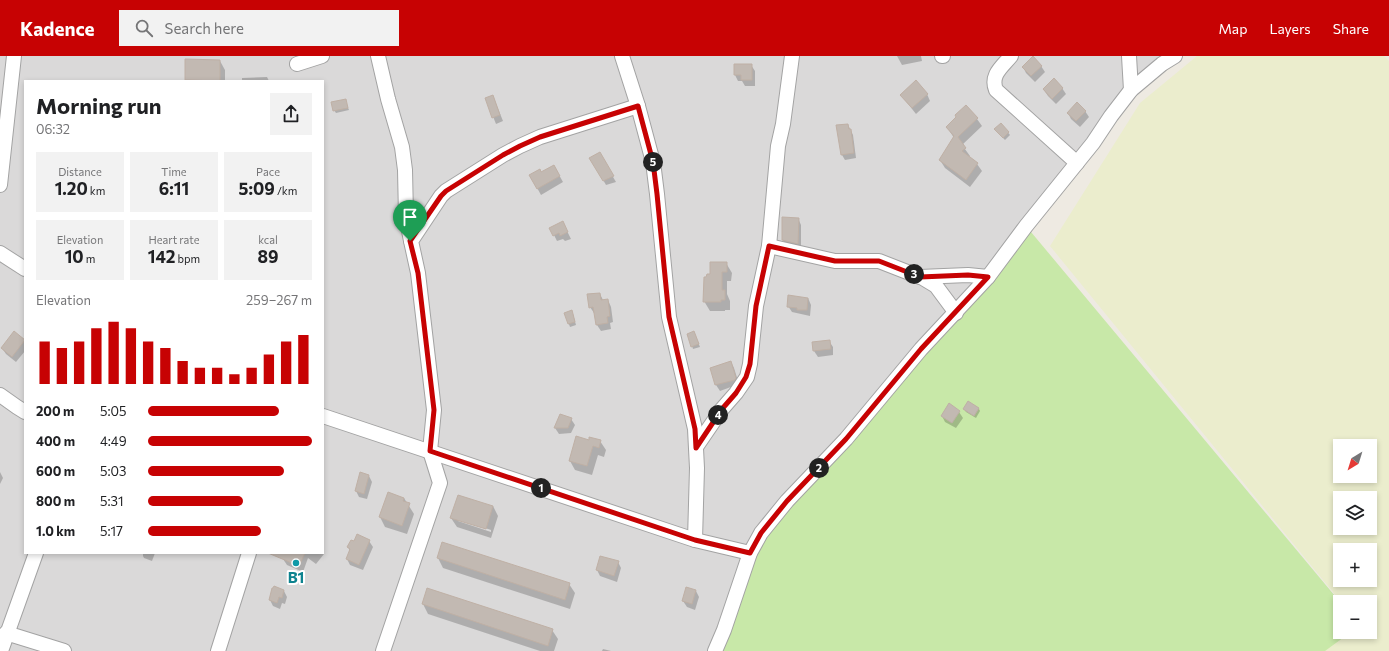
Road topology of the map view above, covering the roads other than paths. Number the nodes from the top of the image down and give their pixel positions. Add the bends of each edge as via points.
1 (14, 56) edge
2 (322, 56) edge
3 (378, 56) edge
4 (622, 56) edge
5 (792, 56) edge
6 (1011, 56) edge
7 (1129, 56) edge
8 (1175, 56) edge
9 (297, 64) dead end
10 (1131, 90) junction
11 (638, 106) junction
12 (1077, 163) junction
13 (0, 185) edge
14 (410, 241) junction
15 (769, 246) junction
16 (0, 252) edge
17 (24, 268) edge
18 (920, 277) junction
19 (988, 277) junction
20 (956, 313) junction
21 (0, 395) edge
22 (24, 411) edge
23 (324, 416) edge
24 (696, 448) junction
25 (430, 451) junction
26 (695, 540) junction
27 (750, 553) junction
28 (36, 554) edge
29 (249, 554) edge
30 (6, 633) junction
31 (1, 651) edge
32 (64, 651) edge
33 (218, 651) edge
34 (383, 651) edge
35 (715, 651) edge

1 - 13 street
2 - 9 street
3 - 14 street via 402,147
4 - 11 street
5 - 15 street via 778,146
6 - 12 street via 994,77 996,90
7 - 10 street
8 - 10 street
10 - 12 street
11 - 14 street via 540,137 503,155 446,191
11 - 24 street via 653,162 669,317 695,429
12 - 19 street
14 - 25 street via 418,273 434,410
15 - 18 street via 835,261 879,261
15 - 24 street via 756,306 750,364 746,377
16 - 17 street
18 - 19 street
18 - 20 street via 936,286
19 - 20 street
20 - 27 street via 921,349 846,439 787,501 761,533
21 - 22 street
23 - 25 street
24 - 26 street
25 - 26 street
25 - 34 street via 440,487
26 - 27 street
27 - 35 street
28 - 30 street
29 - 33 street
30 - 31 street
30 - 32 street

